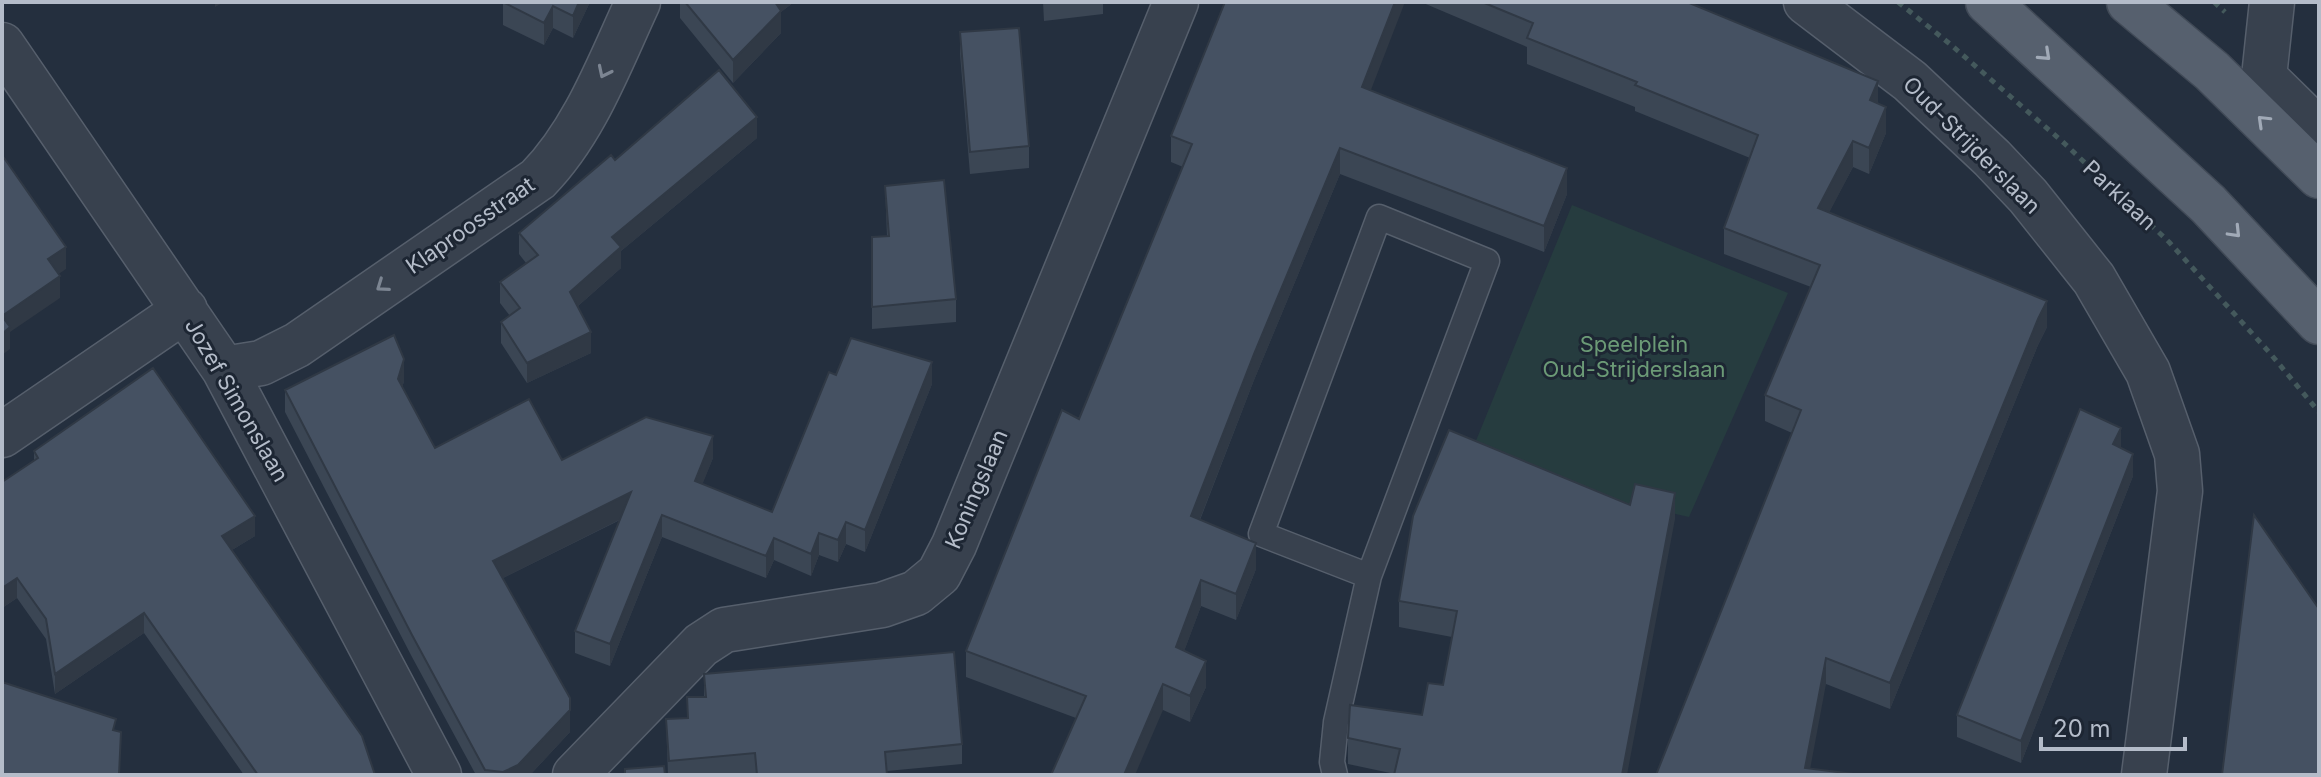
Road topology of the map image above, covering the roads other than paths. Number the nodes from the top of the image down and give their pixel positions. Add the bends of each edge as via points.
1 (638, 2) edge
2 (1176, 2) edge
3 (1806, 2) edge
4 (1988, 2) edge
5 (2129, 2) edge
6 (2272, 2) edge
7 (2, 45) edge
8 (2319, 131) edge
9 (2319, 176) edge
10 (185, 310) junction
11 (2319, 322) edge
12 (224, 369) junction
13 (2, 435) edge
14 (1369, 576) junction
15 (439, 775) edge
16 (575, 775) edge
17 (1335, 775) edge
18 (2144, 775) edge

1 -> 12 street, Klaproosstraat via 573,136 538,179 297,345 261,363
2 - 16 street, Koningslaan via 939,574 916,593 882,605 724,630 701,645
3 - 18 street, Oud-Strijderslaan via 1910,81 2028,196 2094,279 2148,372 2177,454 2180,491
4 -> 11 main road via 2208,204
9 -> 5 main road via 2212,71
6 - 8 street via 2264,77
7 - 10 street, Jozef Simonslaan
10 - 12 street, Jozef Simonslaan
10 - 13 street
12 - 15 street, Jozef Simonslaan
14 - 14 lane via 1487,261 1379,217 1261,534
14 - 17 lane via 1336,722

